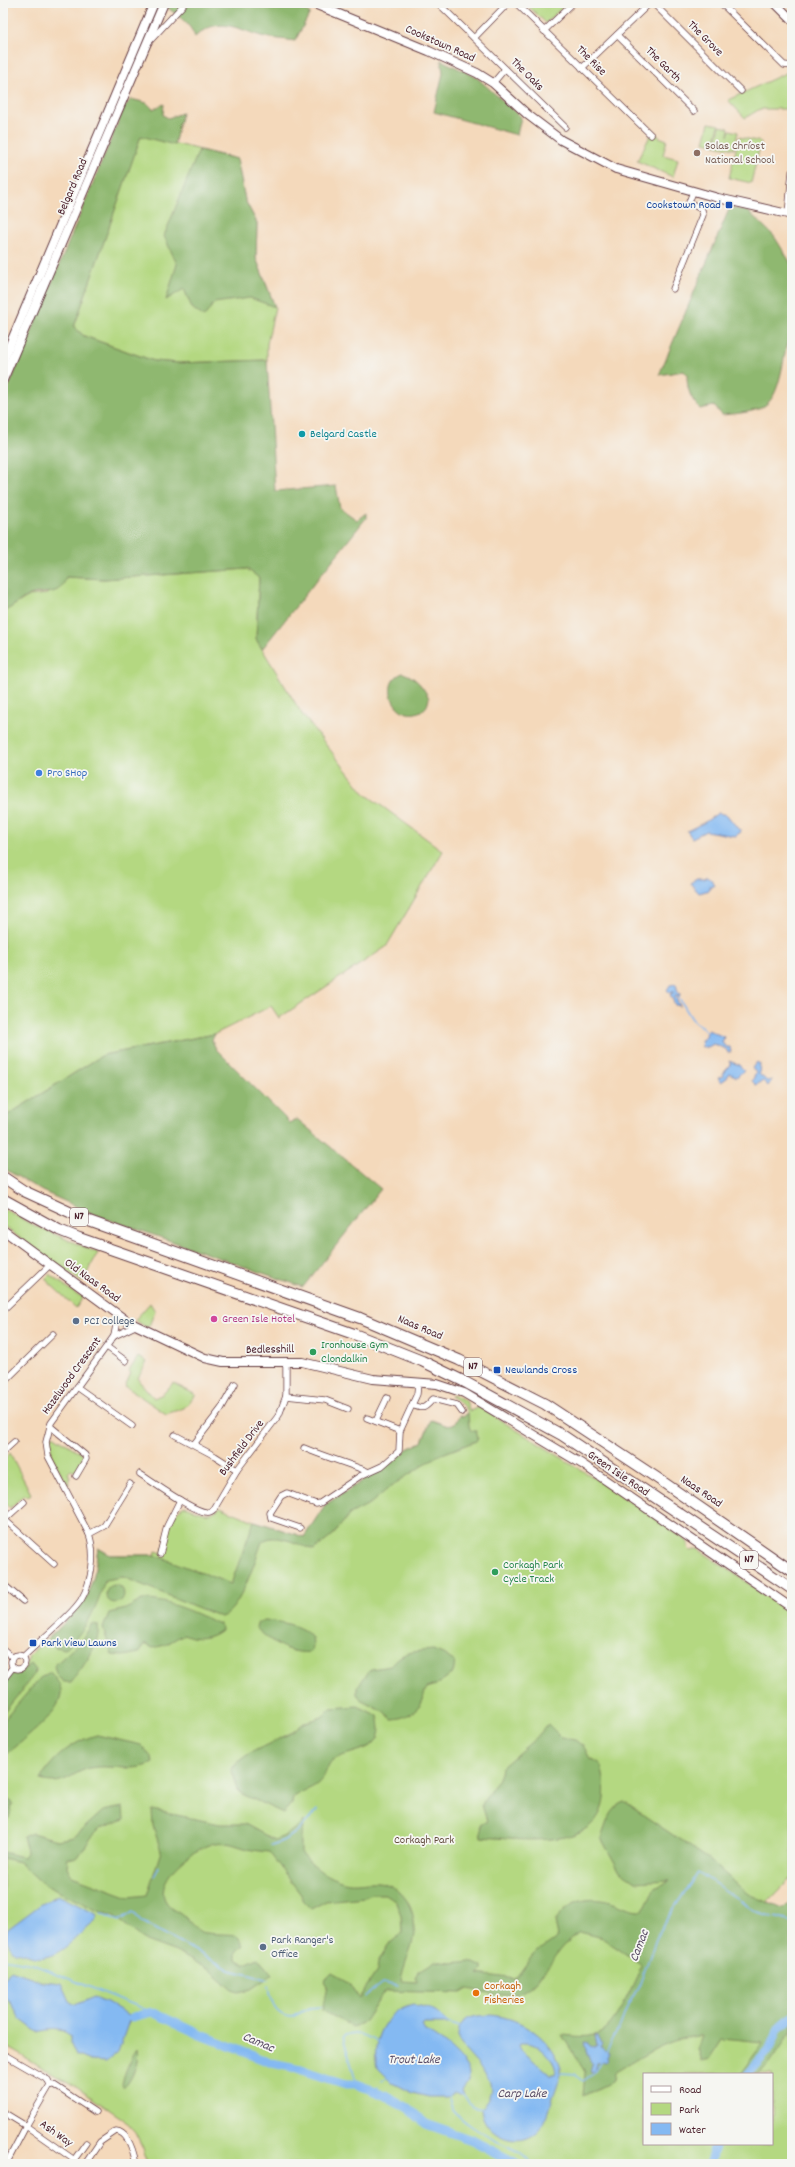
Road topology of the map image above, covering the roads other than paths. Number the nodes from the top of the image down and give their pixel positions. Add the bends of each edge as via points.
1 (154, 3) edge
2 (164, 3) edge
3 (185, 3) edge
4 (312, 3) edge
5 (438, 3) edge
6 (508, 3) edge
7 (516, 3) edge
8 (573, 3) edge
9 (650, 3) edge
10 (654, 3) edge
11 (721, 3) edge
12 (775, 3) edge
13 (792, 20) edge
14 (544, 31) junction
15 (617, 35) junction
16 (474, 38) junction
17 (143, 50) junction
18 (792, 66) edge
19 (582, 68) junction
20 (505, 69) junction
21 (493, 83) junction
22 (741, 91) dead end
23 (694, 111) dead end
24 (565, 127) dead end
25 (650, 135) dead end
26 (792, 172) edge
27 (693, 192) junction
28 (790, 215) edge
29 (674, 289) dead end
30 (5, 362) edge
31 (3, 380) edge
32 (3, 1177) edge
33 (3, 1199) edge
34 (3, 1230) edge
35 (50, 1265) junction
36 (3, 1310) edge
37 (118, 1315) junction
38 (135, 1326) junction
39 (53, 1334) dead end
40 (114, 1336) junction
41 (107, 1346) junction
42 (126, 1361) dead end
43 (216, 1361) joint
44 (286, 1361) junction
45 (3, 1383) edge
46 (418, 1383) junction
47 (235, 1384) dead end
48 (77, 1387) junction
49 (286, 1396) junction
50 (386, 1398) dead end
51 (412, 1405) junction
52 (348, 1408) dead end
53 (462, 1412) dead end
54 (367, 1418) dead end
55 (376, 1422) junction
56 (50, 1426) junction
57 (132, 1426) dead end
58 (400, 1431) junction
59 (175, 1435) dead end
60 (14, 1442) dead end
61 (194, 1444) junction
62 (304, 1448) dead end
63 (3, 1452) edge
64 (237, 1470) junction
65 (369, 1472) junction
66 (140, 1474) dead end
67 (76, 1476) dead end
68 (130, 1484) dead end
69 (180, 1500) junction
70 (24, 1502) dead end
71 (4, 1521) edge
72 (300, 1528) dead end
73 (90, 1536) junction
74 (763, 1551) junction
75 (160, 1554) dead end
76 (54, 1564) dead end
77 (792, 1565) edge
78 (792, 1571) edge
79 (3, 1584) edge
80 (789, 1588) edge
81 (23, 1601) dead end
82 (792, 1608) edge
83 (3, 1649) edge
84 (23, 1656) junction
85 (12, 1657) junction
86 (13, 1667) junction
87 (3, 1680) edge
88 (3, 2054) edge
89 (50, 2085) junction
90 (3, 2112) edge
91 (95, 2112) dead end
92 (26, 2126) junction
93 (86, 2143) dead end
94 (72, 2162) edge
95 (6, 2164) edge
96 (85, 2164) edge
97 (136, 2164) edge

1 - 30 street, Belgard Road
2 - 17 street, Belgard Road
3 - 17 street
4 - 21 street, Cookstown Road via 460,64
5 - 16 street, The Oaks
6 - 16 street
7 - 14 street, The Rise
8 - 14 street
9 - 15 street
10 - 22 street, The Grove
11 - 18 street via 784,65
12 - 13 street
14 - 19 street, The Rise
15 - 19 street
15 - 23 street, The Garth
16 - 20 street, The Oaks
17 - 30 street, Belgard Road
19 - 25 street, The Rise
20 - 21 street
20 - 24 street, The Oaks
21 - 27 street, Cookstown Road via 528,115 572,147 616,169
26 - 28 street
27 - 28 street, Cookstown Road
27 - 29 street via 689,202 702,210 703,215
30 - 31 street, Belgard Road
32 - 74 highway, Naas Road / N7 via 24,1191 89,1222 360,1318 459,1360 545,1404
33 - 80 highway, N7 via 59,1230 79,1238 354,1334 422,1361 463,1381 562,1435
34 - 35 street, Old Naas Road
35 - 36 street
35 - 37 street, Old Naas Road
37 - 38 street, Old Naas Road
37 - 40 street
38 - 40 street
38 - 43 street, Old Naas Road
39 - 45 street
40 - 41 street, Hazelwood Crescent
41 - 42 street
41 - 48 street, Hazelwood Crescent
43 - 44 street, Bedlesshill
44 - 46 street, Bedlesshill via 315,1364 373,1379
44 - 49 street, Bushfield Drive
46 - 51 street
46 - 82 street, Green Isle Road via 437,1384 464,1393 544,1440
47 - 61 street via 221,1409
48 - 56 street, Hazelwood Crescent
48 - 57 street
49 - 52 street via 325,1400
49 - 64 street, Bushfield Drive via 279,1415 268,1432
50 - 55 street
51 - 53 street via 427,1408 433,1399 457,1405
51 - 58 street
54 - 55 street
55 - 58 street
56 - 67 street via 85,1455 86,1459
56 - 73 street, Hazelwood Crescent via 46,1442 48,1456
58 - 65 street via 398,1451 382,1466
59 - 61 street
60 - 63 street
61 - 64 street
62 - 65 street
64 - 69 street, Bushfield Drive via 218,1506 210,1512
65 - 72 street via 320,1503 316,1504 287,1493 280,1496 270,1513 271,1518
66 - 69 street, Bushfield Drive
68 - 73 street via 104,1526
69 - 75 street via 167,1526
70 - 71 street
71 - 76 street
73 - 84 street via 94,1558 81,1599
74 - 77 highway, N7
74 - 78 highway, Naas Road / N7
79 - 81 street
83 - 85 street
84 - 85 street via 19,1654
84 - 86 street via 24,1666 18,1669
85 - 86 street
86 - 87 street
88 - 89 street via 48,2080
89 - 91 street via 54,2085
89 - 92 street, Ash Way
90 - 92 street
92 - 94 street, Ash Way
92 - 95 street
93 - 94 street
96 - 97 street via 100,2142 116,2131 123,2134 130,2144

